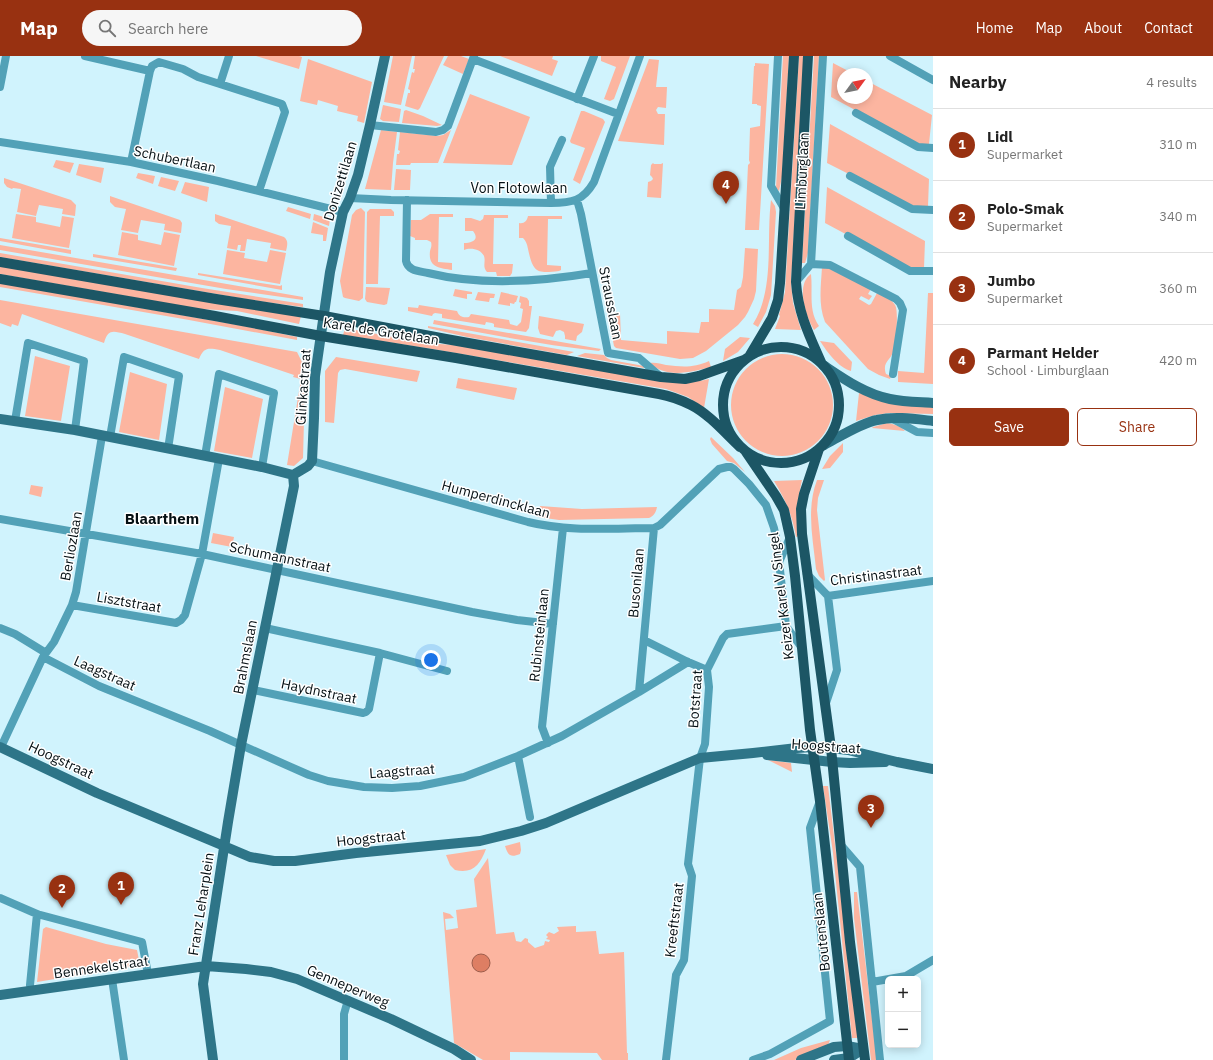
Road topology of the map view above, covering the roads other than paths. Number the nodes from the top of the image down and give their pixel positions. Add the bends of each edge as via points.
1 (6, 56) edge
2 (85, 56) edge
3 (229, 56) edge
4 (385, 56) edge
5 (594, 56) edge
6 (640, 56) edge
7 (778, 56) edge
8 (794, 56) edge
9 (808, 56) edge
10 (823, 56) edge
11 (890, 56) edge
12 (473, 58) edge
13 (150, 71) junction
14 (933, 80) edge
15 (220, 84) junction
16 (0, 87) edge
17 (577, 99) junction
18 (856, 113) dead end
19 (618, 114) junction
20 (370, 125) junction
21 (562, 140) dead end
22 (0, 142) edge
23 (933, 148) edge
24 (131, 162) junction
25 (850, 176) dead end
26 (260, 190) junction
27 (350, 198) junction
28 (407, 200) junction
29 (577, 200) junction
30 (551, 203) junction
31 (785, 210) junction
32 (933, 210) edge
33 (343, 212) junction
34 (848, 236) dead end
35 (0, 262) edge
36 (811, 264) junction
37 (933, 271) edge
38 (592, 273) junction
39 (0, 279) edge
40 (796, 282) junction
41 (324, 316) junction
42 (321, 336) junction
43 (747, 358) junction
44 (823, 365) junction
45 (893, 374) dead end
46 (661, 376) junction
47 (933, 403) edge
48 (890, 418) junction
49 (0, 419) edge
50 (15, 421) junction
51 (933, 421) edge
52 (74, 430) junction
53 (933, 433) edge
54 (106, 437) junction
55 (821, 447) junction
56 (168, 449) junction
57 (743, 450) junction
58 (204, 456) junction
59 (219, 459) junction
60 (312, 462) junction
61 (262, 467) junction
62 (293, 475) junction
63 (0, 519) edge
64 (563, 528) junction
65 (654, 528) junction
66 (86, 534) junction
67 (790, 537) junction
68 (202, 554) junction
69 (779, 560) junction
70 (277, 570) junction
71 (807, 574) junction
72 (933, 581) edge
73 (828, 596) junction
74 (72, 605) junction
75 (553, 624) junction
76 (786, 626) junction
77 (0, 628) edge
78 (265, 628) junction
79 (644, 640) junction
80 (802, 648) junction
81 (380, 653) junction
82 (44, 655) junction
83 (688, 662) junction
84 (708, 670) junction
85 (447, 671) dead end
86 (253, 690) junction
87 (639, 692) junction
88 (825, 706) junction
89 (548, 743) junction
90 (241, 746) junction
91 (0, 747) edge
92 (813, 747) junction
93 (831, 748) junction
94 (753, 753) junction
95 (518, 756) junction
96 (700, 758) junction
97 (815, 761) junction
98 (832, 762) junction
99 (897, 762) junction
100 (933, 769) edge
101 (820, 801) junction
102 (530, 817) dead end
103 (841, 845) junction
104 (224, 846) junction
105 (0, 898) edge
106 (37, 914) junction
107 (933, 960) edge
108 (206, 966) junction
109 (148, 974) junction
110 (112, 979) junction
111 (872, 982) junction
112 (31, 991) junction
113 (0, 995) edge
114 (348, 1000) junction
115 (847, 1046) junction
116 (863, 1049) junction
117 (849, 1059) edge
118 (124, 1060) edge
119 (213, 1060) edge
120 (344, 1060) edge
121 (471, 1060) edge
122 (666, 1060) edge
123 (753, 1060) edge
124 (801, 1060) edge
125 (834, 1060) edge
126 (865, 1060) edge
127 (880, 1060) edge

1 - 16 street
2 - 13 street
3 - 15 street
4 - 20 street, Donizettilaan
5 - 17 street
6 - 19 street, Von Flotowlaan
7 - 31 street, Limburglaan via 771,186
8 - 31 main road, Limburglaan
9 - 40 main road, Limburglaan
10 - 36 street, Limburglaan
11 - 14 street
12 - 17 street
12 - 20 street via 448,126 443,130 436,132
13 - 15 street via 152,66 159,62
13 - 24 street
15 - 26 street via 284,106 285,112
17 - 19 street
18 - 23 street via 918,147
19 - 29 street, Von Flotowlaan via 594,182
20 - 27 street, Donizettilaan
21 - 30 street via 550,167
22 - 24 street, Schubertlaan
24 - 26 street, Schubertlaan
25 - 32 street via 912,209
26 - 33 street, Schubertlaan
27 - 28 street, Von Flotowlaan
27 - 33 street, Donizettilaan
28 - 30 street, Von Flotowlaan
28 - 38 street via 406,261 411,270 489,281 558,278
29 - 30 street, Von Flotowlaan
29 - 38 street, Strausslaan
31 - 43 main road, Limburglaan via 778,300 772,318
33 - 41 street, Donizettilaan via 330,272
34 - 37 street via 910,271
35 - 41 main road, Karel de Grotelaan
36 - 40 street
36 - 45 street via 830,265 900,303 903,310
38 - 46 street, Strausslaan via 608,353 640,358
39 - 42 main road, Karel de Grotelaan
40 - 44 main road, Limburglaan via 802,319
41 - 42 street, Glinkastraat
41 - 46 main road, Karel de Grotelaan
42 - 57 main road, Karel de Grotelaan via 674,398 701,412
42 - 60 street, Glinkastraat via 315,376
43 - 44 main road via 768,348 790,347 806,352
43 - 46 main road, Karel de Grotelaan via 685,379
43 - 57 main road via 730,375 723,401 726,424 732,437
44 - 47 street via 857,387 877,396 890,400
44 - 55 main road via 830,373 838,392 839,411 835,427
48 - 51 street
48 - 53 street via 917,432
48 - 55 street via 866,423
49 - 50 street
50 - 52 street
50 - 52 street via 28,343 84,360
52 - 54 street
54 - 56 street
54 - 56 street, Berliozlaan via 124,357 179,376
54 - 66 street, Berliozlaan
55 - 57 main road via 801,460 782,464 766,462
55 - 71 main road, Keizer Karel V Singel via 801,509
56 - 58 street
57 - 67 main road, Keizer Karel V Singel via 784,510
58 - 59 street
58 - 61 street via 218,374 274,393
59 - 61 street
59 - 68 street
60 - 62 street
60 - 64 street, Humperdincklaan via 543,526
61 - 62 street
62 - 70 street, Brahmslaan via 294,486
63 - 66 street, Schumannstraat
64 - 65 street, Humperdincklaan
64 - 75 street, Rubinsteinlaan
65 - 69 street via 718,469 731,467 742,476 764,503 774,528
65 - 79 street, Busonilaan
66 - 68 street, Schumannstraat
66 - 74 street, Berliozlaan
67 - 69 street
67 - 80 main road, Keizer Karel V Singel
68 - 70 street, Schumannstraat
68 - 74 street, Lisztstraat via 185,615 176,623
69 - 76 street
70 - 75 street, Schumannstraat via 472,612
70 - 78 street, Brahmslaan
71 - 73 street, Christinastraat
71 - 88 main road, Keizer Karel V Singel
72 - 73 street, Christinastraat
73 - 88 street, Keizer Karel V Singel via 837,670
74 - 82 street, Berliozlaan via 54,642
75 - 89 street, Rubinsteinlaan via 542,727
76 - 80 street
76 - 84 street, Botstraat via 727,634
77 - 82 street, Laagstraat via 15,634
78 - 81 street
78 - 86 street, Brahmslaan
79 - 83 street
79 - 87 street, Busonilaan
80 - 92 main road, Keizer Karel V Singel
81 - 85 street
81 - 86 street, Haydnstraat via 368,709 363,713
82 - 90 street, Laagstraat via 99,686
82 - 91 street, Berliozlaan
83 - 84 street
83 - 87 street, Laagstraat
84 - 96 street, Botstraat via 705,744
86 - 90 street, Brahmslaan
87 - 89 street, Laagstraat
88 - 93 main road, Keizer Karel V Singel
89 - 95 street, Laagstraat
90 - 95 street, Laagstraat via 309,775 364,787 420,786 464,777
90 - 104 street, Brahmslaan
91 - 104 street, Hoogstraat via 97,793
92 - 93 street, Hoogstraat
92 - 94 street, Hoogstraat
92 - 97 main road, Boutenslaan
93 - 98 main road, Keizer Karel V Singel
93 - 99 street, Hoogstraat
94 - 96 street, Hoogstraat
94 - 97 street, Hoogstraat
95 - 102 street
96 - 104 street, Hoogstraat via 546,823 480,841 295,861 250,857
96 - 122 street, Kreeftstraat via 688,864 692,876 684,960 676,975
97 - 98 street, Hoogstraat
97 - 101 main road, Boutenslaan
98 - 99 street, Hoogstraat
98 - 103 main road, Boutenslaan
99 - 100 street, Hoogstraat
101 - 115 main road, Boutenslaan
101 - 123 street, Boutenslaan via 810,828 830,1021 770,1054
103 - 111 street via 860,866
103 - 116 main road, Boutenslaan
104 - 108 street, Franz Leharplein
105 - 106 street
106 - 109 street via 142,942
106 - 112 street
107 - 111 street via 906,976
108 - 109 street, Bennekelstraat
108 - 114 street, Genneperweg via 271,972 297,979
108 - 119 street, Franz Leharplein via 203,984
109 - 110 street, Bennekelstraat
110 - 112 street, Bennekelstraat
110 - 118 street
111 - 127 street
112 - 113 street, Bennekelstraat
114 - 120 street via 344,1014
114 - 121 street, Genneperweg via 454,1049
115 - 116 street
115 - 117 main road, Boutenslaan
115 - 124 street via 834,1047
116 - 117 street
116 - 126 main road, Boutenslaan
117 - 125 street

